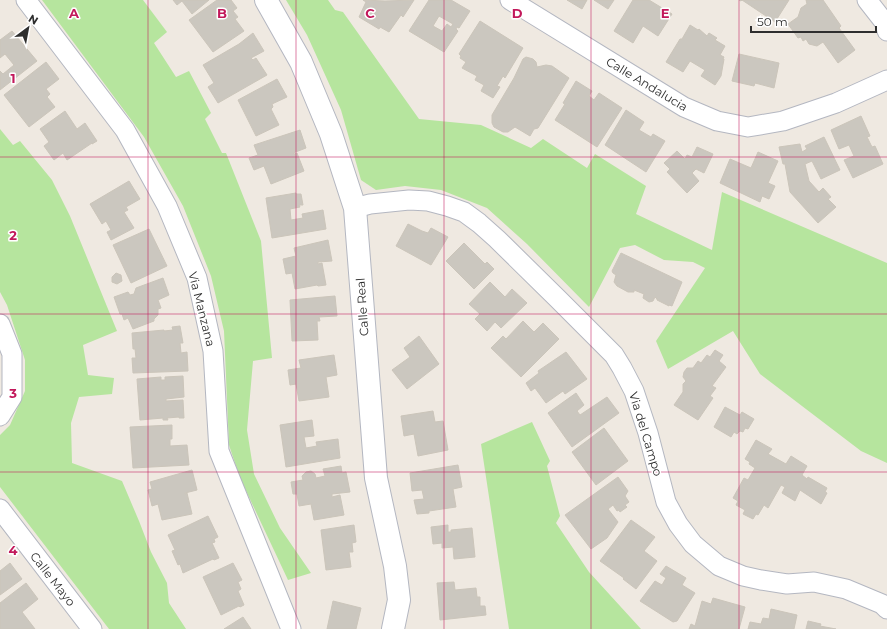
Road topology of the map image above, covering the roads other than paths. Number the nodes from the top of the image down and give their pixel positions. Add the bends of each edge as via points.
1 (26, 0) edge
2 (266, 0) edge
3 (510, 0) edge
4 (867, 0) edge
5 (887, 31) edge
6 (887, 80) edge
7 (355, 208) junction
8 (0, 324) edge
9 (0, 416) edge
10 (0, 509) edge
11 (887, 609) edge
12 (92, 629) edge
13 (291, 629) edge
14 (394, 629) edge

1 - 13 street, Via Manzana via 125,130 170,214 197,278 213,351 219,451
2 - 7 street, Calle Real via 302,62 331,134
3 - 6 street, Calle Andalucia via 684,107 717,121 748,127 783,121 836,103
4 - 5 street via 885,24
7 - 11 street, Via del Campo via 409,200 428,201 464,212 497,239 557,298 614,355 622,368 634,391 648,433 666,502 692,544 719,566 761,580 787,584 814,582 846,589 882,604
7 - 14 street, Calle Real via 376,478 396,566 399,600
8 - 9 street via 12,354 12,397
10 - 12 street, Calle Mayo

